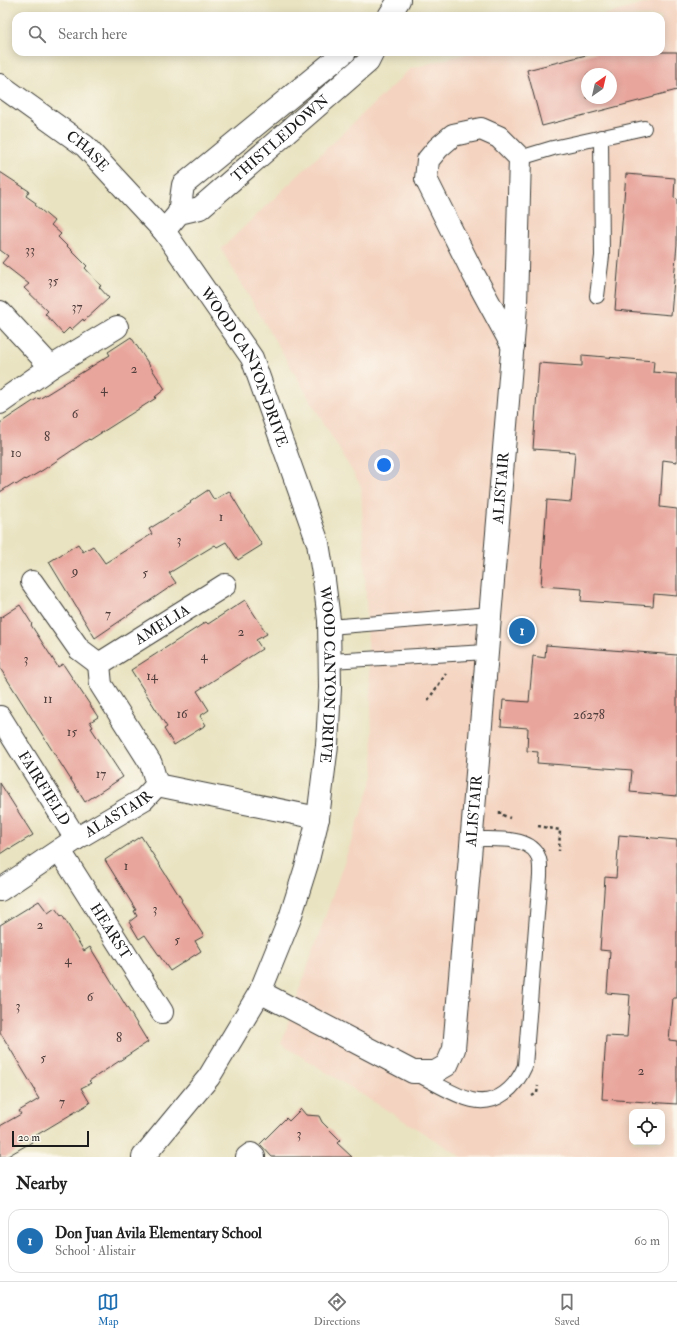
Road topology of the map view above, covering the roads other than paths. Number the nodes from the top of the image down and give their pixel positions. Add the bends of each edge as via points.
1 (399, 0) edge
2 (392, 12) edge
3 (340, 56) edge
4 (371, 56) edge
5 (0, 85) edge
6 (644, 128) dead end
7 (601, 137) junction
8 (520, 158) junction
9 (180, 213) junction
10 (164, 231) junction
11 (597, 296) dead end
12 (0, 312) edge
13 (117, 327) dead end
14 (513, 347) junction
15 (51, 367) junction
16 (0, 403) edge
17 (32, 582) dead end
18 (225, 586) dead end
19 (491, 614) junction
20 (329, 627) junction
21 (487, 652) junction
22 (330, 661) junction
23 (99, 664) junction
24 (0, 717) edge
25 (157, 785) junction
26 (318, 818) junction
27 (472, 840) junction
28 (68, 845) junction
29 (0, 890) edge
30 (260, 992) junction
31 (162, 1012) dead end
32 (413, 1072) junction
33 (143, 1157) edge
34 (247, 1157) edge
35 (254, 1157) edge

1 - 2 street
3 - 9 street, THISTLEDOWN via 183,185
4 - 9 street, THISTLEDOWN via 368,62 200,208
5 - 10 street, CHASE via 85,146
6 - 7 lane
7 - 8 lane
7 - 11 lane via 602,256
8 - 14 street, ALISTAIR
8 - 14 street via 499,137 481,129 453,135 428,160 426,180
9 - 10 street
10 - 20 street, WOOD CANYON DRIVE via 252,358 318,543
12 - 15 street
13 - 15 street
14 - 19 street, ALISTAIR
15 - 16 street
17 - 23 street via 79,649
18 - 23 street, AMELIA
19 - 20 lane
19 - 21 street, ALISTAIR
20 - 22 street, WOOD CANYON DRIVE
21 - 22 lane
21 - 27 street, ALISTAIR
22 - 26 street, WOOD CANYON DRIVE via 327,745
23 - 25 street via 101,685 151,764
24 - 28 street, FAIRFIELD
25 - 26 street, ALASTAIR
25 - 28 street, ALASTAIR via 144,799
26 - 30 street, WOOD CANYON DRIVE via 290,918
27 - 32 street, ALISTAIR via 454,1048 447,1065 435,1072
27 - 32 lane via 521,842 530,845 540,862 525,1066 507,1093 483,1102 461,1096
28 - 29 street, ALASTAIR
28 - 31 street, HEARST
30 - 32 street, ALISTAIR
30 - 33 street, WOOD CANYON DRIVE via 209,1077
34 - 35 street via 251,1154

